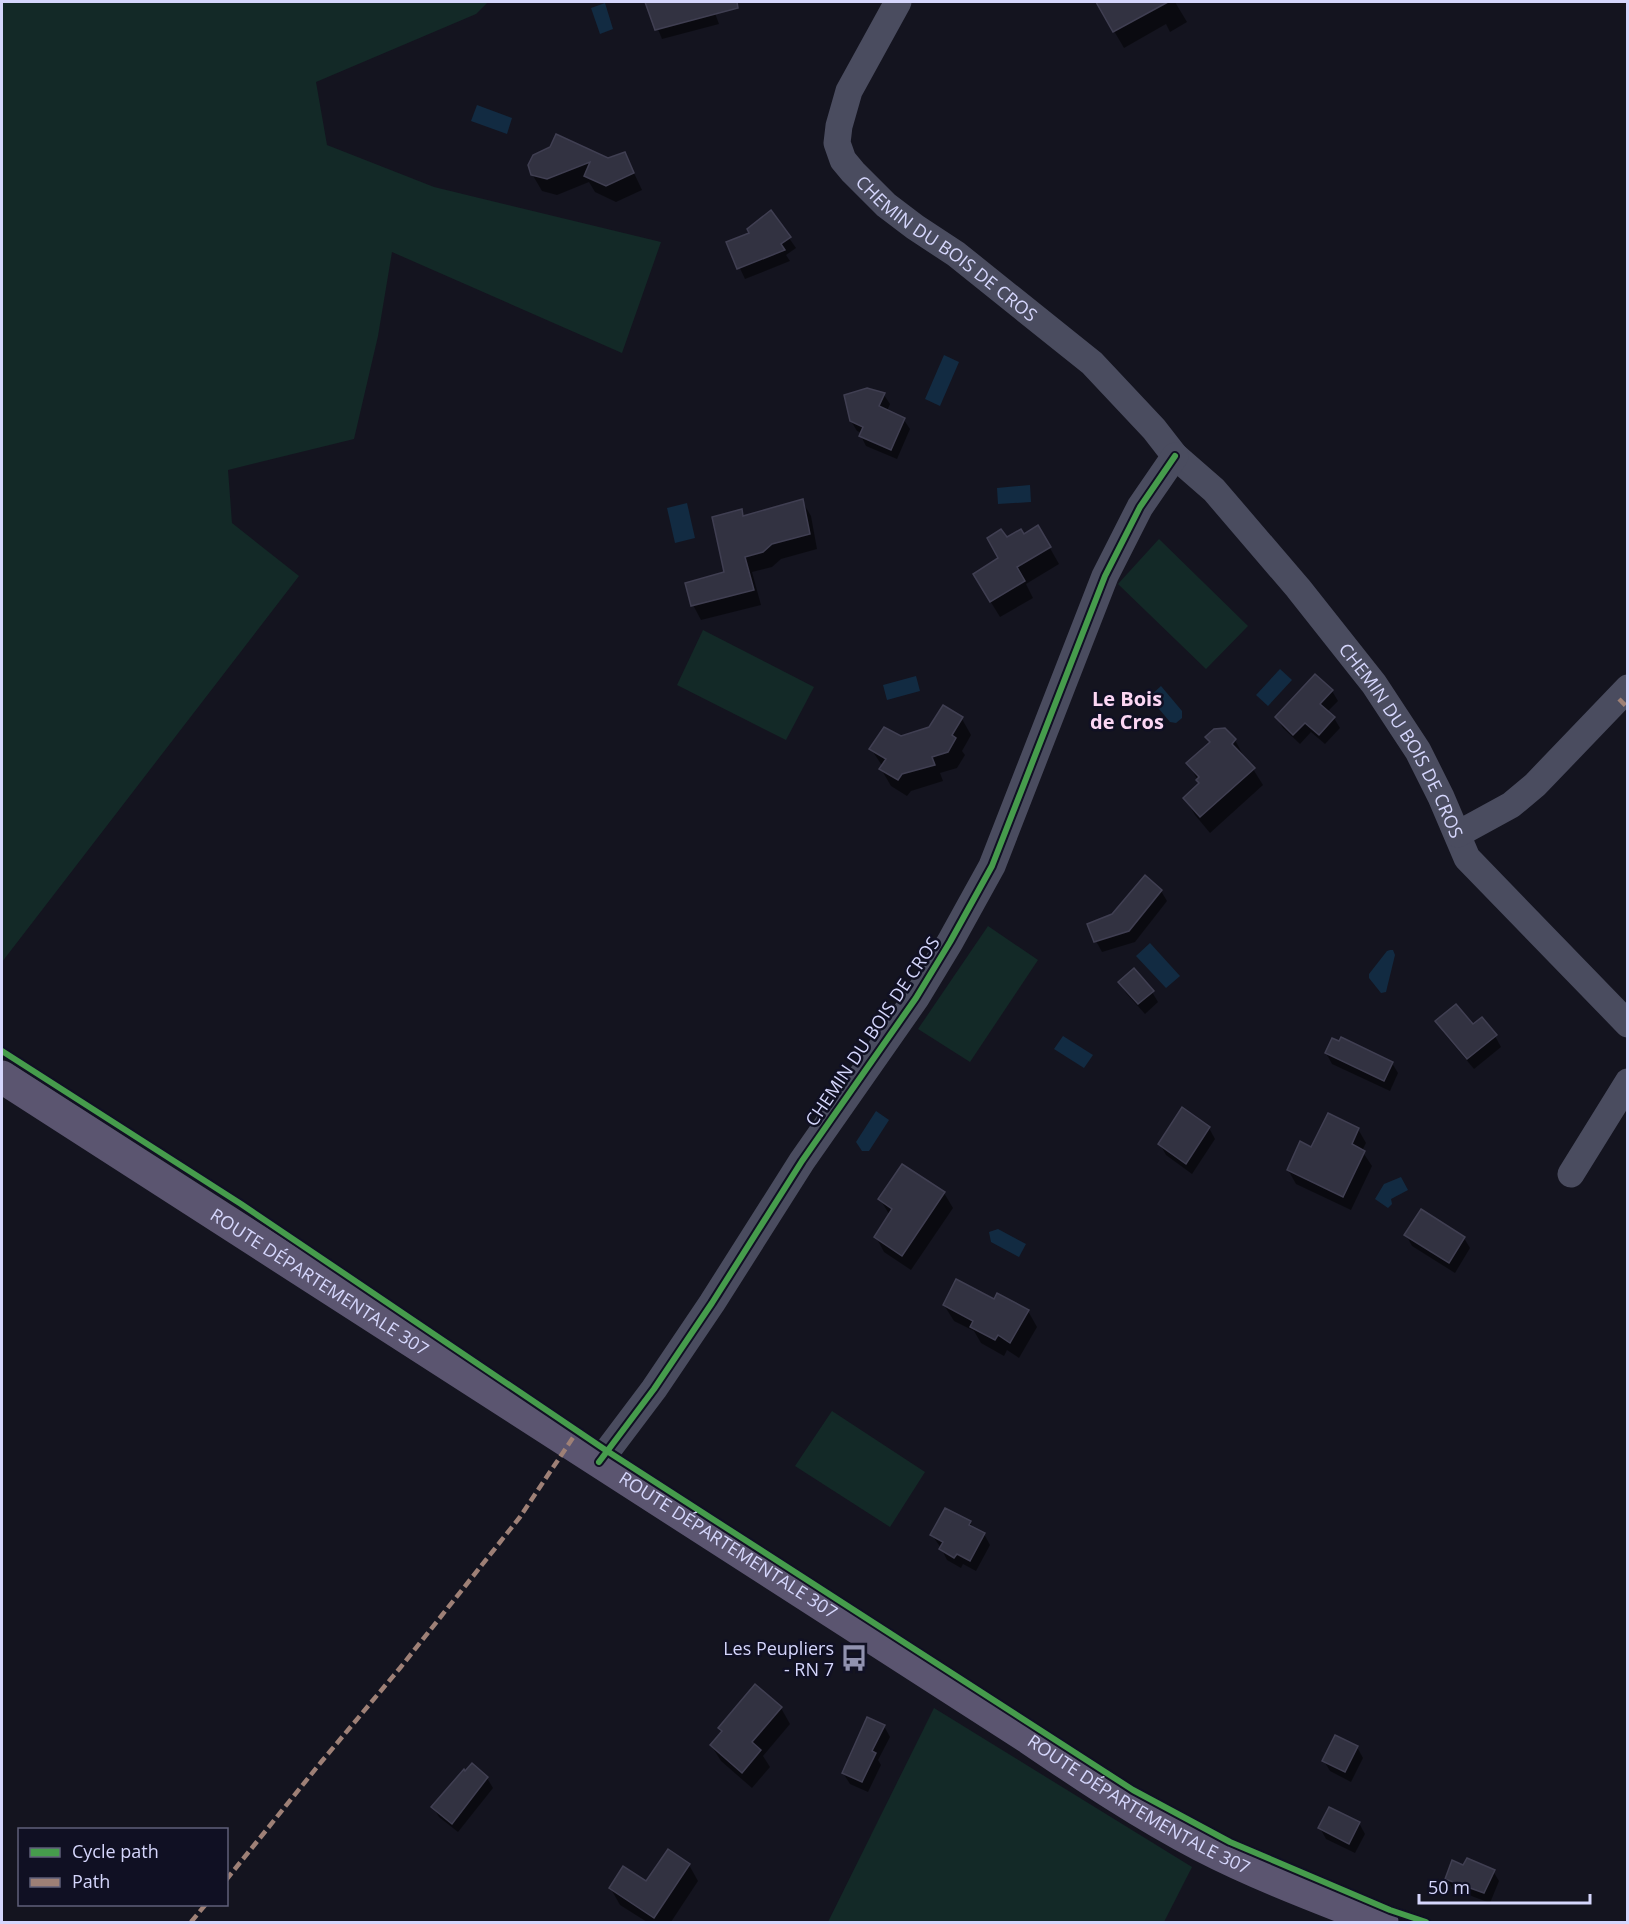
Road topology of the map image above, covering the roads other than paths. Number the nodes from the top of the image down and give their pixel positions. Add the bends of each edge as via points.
1 (898, 2) edge
2 (1175, 456) junction
3 (1628, 688) edge
4 (1458, 834) junction
5 (1628, 1024) edge
6 (2, 1077) edge
7 (1628, 1082) edge
8 (1571, 1174) dead end
9 (599, 1462) junction
10 (1385, 1918) edge

1 - 2 street, CHEMIN DU BOIS DE CROS via 849,91 837,143 843,160 886,205 956,254 1092,363
2 - 4 street, CHEMIN DU BOIS DE CROS via 1214,490 1365,671 1418,751
2 - 9 street, CHEMIN DU BOIS DE CROS via 1140,507 1105,576 992,866 950,942 654,1389
3 - 4 street via 1535,785 1511,805
4 - 5 street, CHEMIN DU BOIS DE CROS via 1467,858
6 - 9 main road, ROUTE DÉPARTEMENTALE 307
7 - 8 street
9 - 10 main road, ROUTE DÉPARTEMENTALE 307 via 1149,1816 1222,1855

